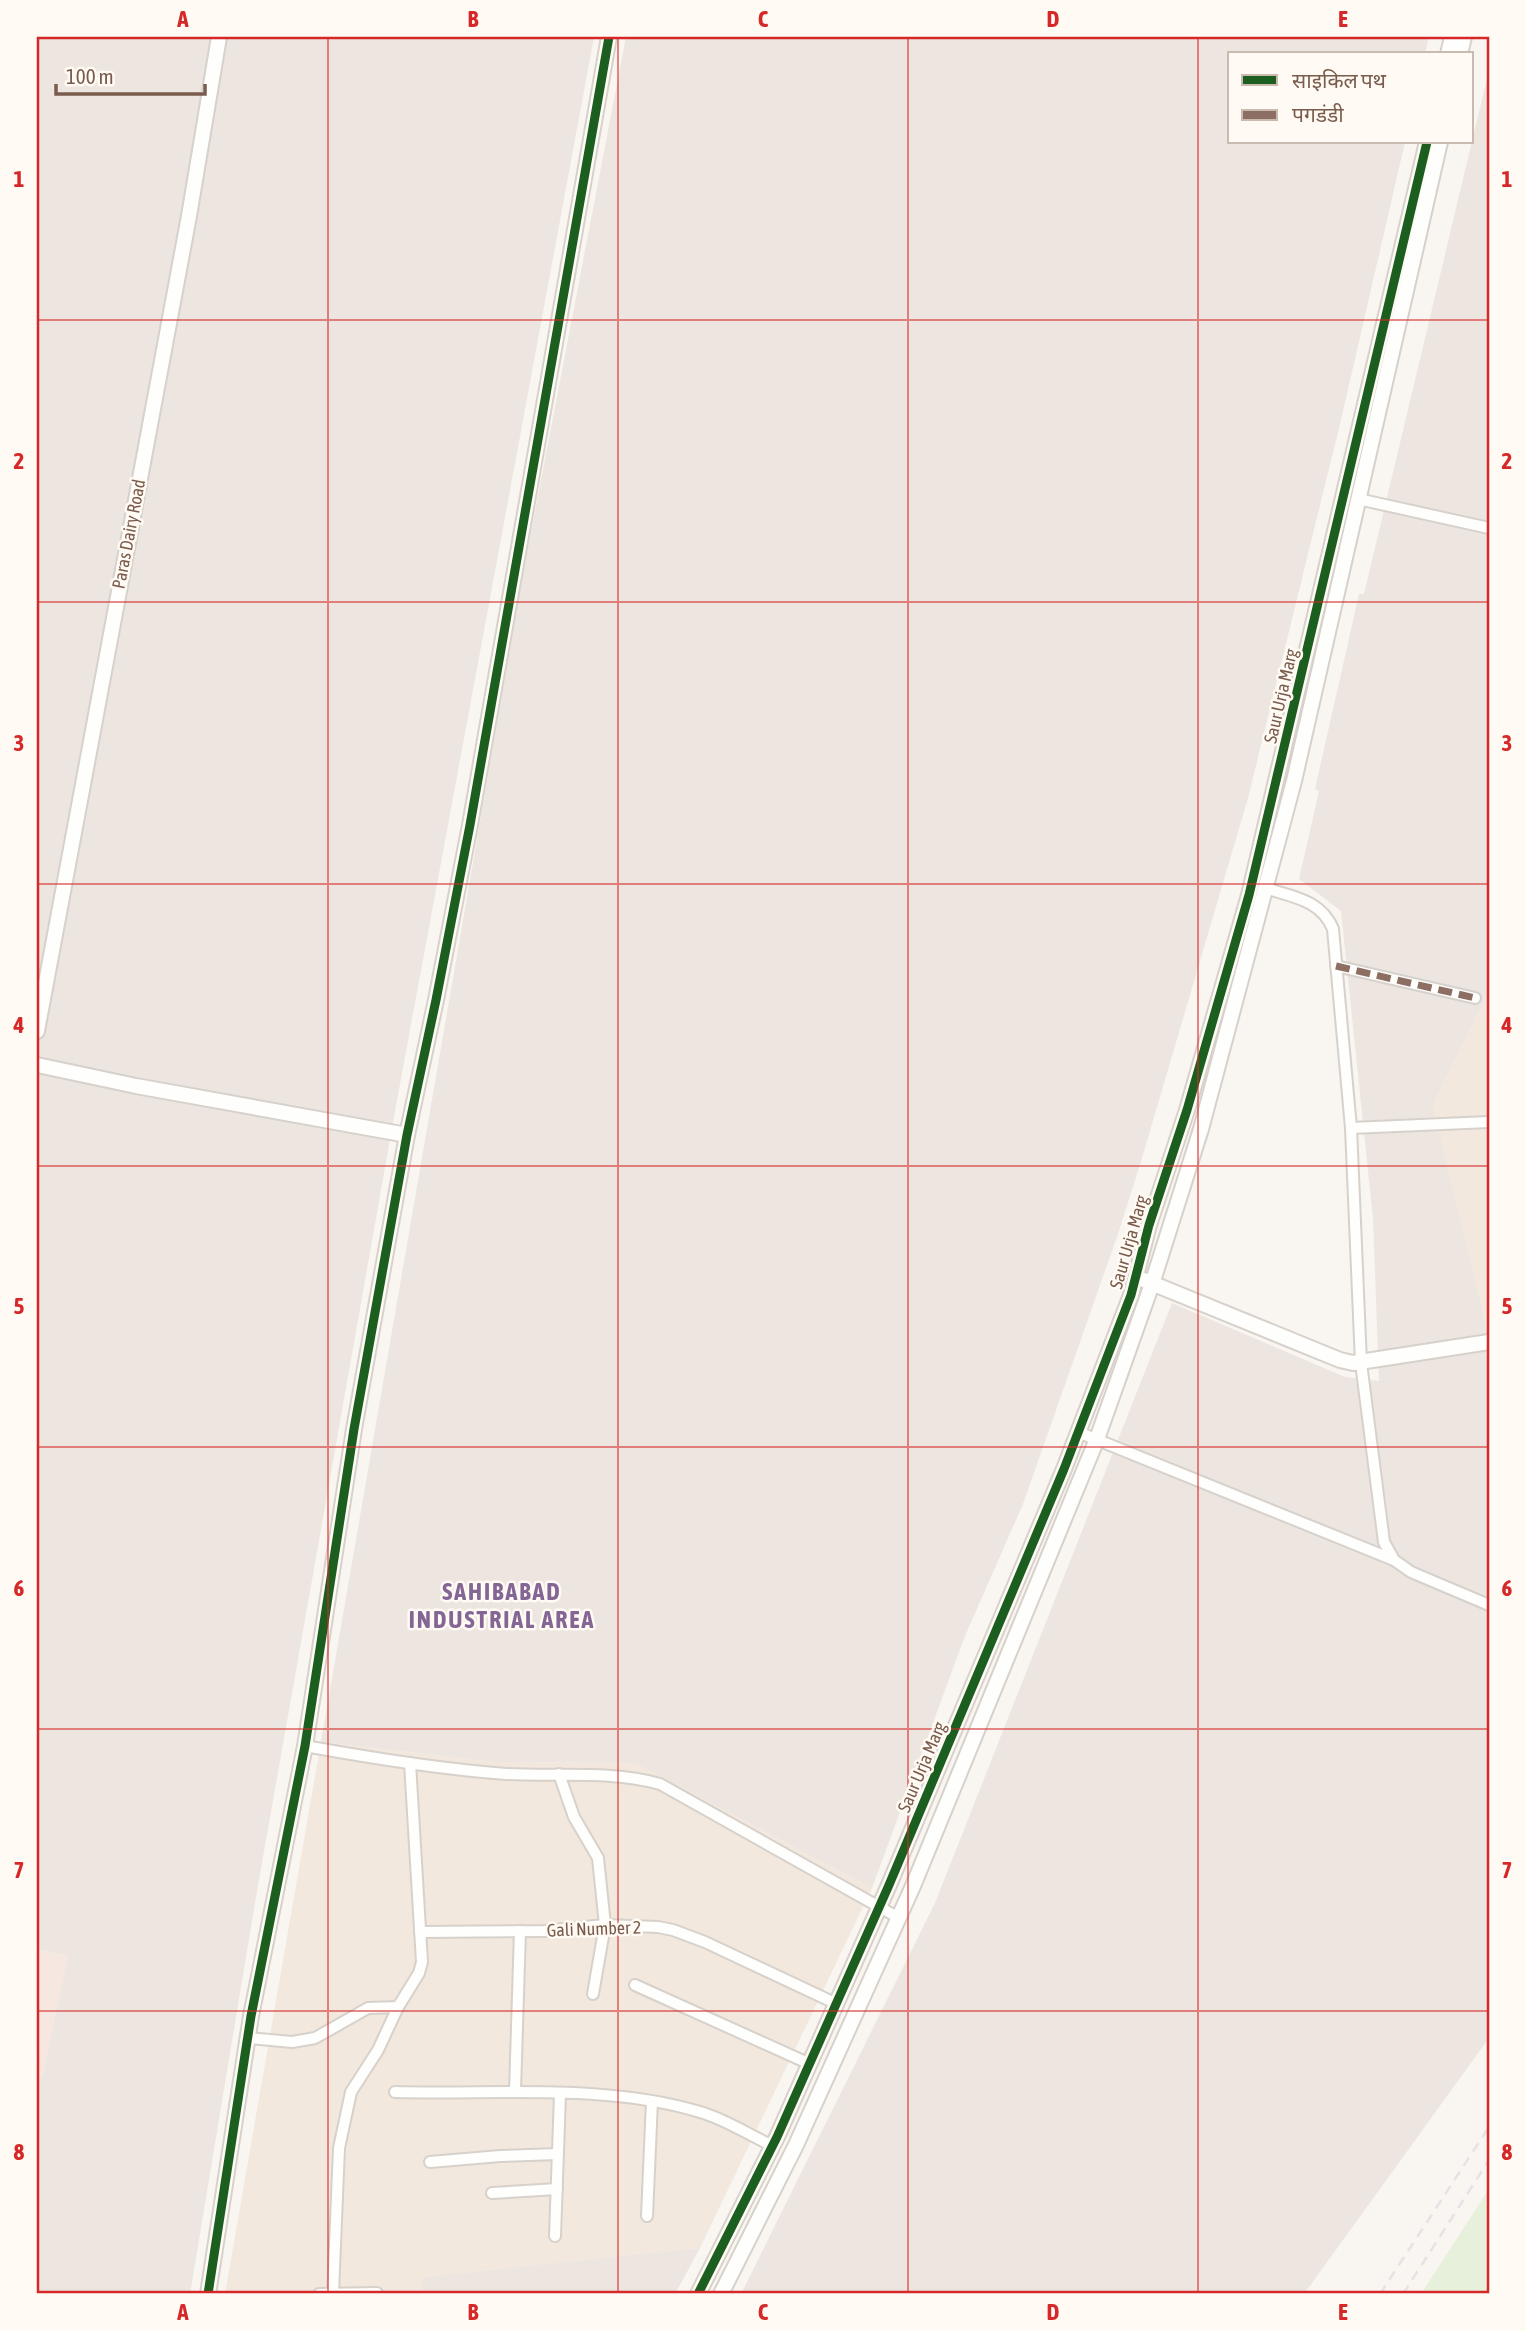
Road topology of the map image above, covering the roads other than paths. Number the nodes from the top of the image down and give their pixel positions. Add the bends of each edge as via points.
1 (219, 37) edge
2 (609, 37) edge
3 (1427, 144) edge
4 (1440, 144) edge
5 (1358, 499) junction
6 (1489, 528) edge
7 (1265, 888) junction
8 (1336, 966) junction
9 (1475, 998) dead end
10 (37, 1031) edge
11 (37, 1065) edge
12 (1489, 1122) edge
13 (1351, 1128) junction
14 (408, 1135) junction
15 (1136, 1276) junction
16 (1152, 1284) junction
17 (1489, 1342) edge
18 (1361, 1363) junction
19 (1078, 1432) junction
20 (1097, 1439) junction
21 (1394, 1560) junction
22 (1489, 1605) edge
23 (305, 1746) junction
24 (410, 1762) junction
25 (559, 1774) junction
26 (880, 1907) junction
27 (898, 1918) junction
28 (605, 1925) junction
29 (520, 1931) junction
30 (419, 1932) junction
31 (635, 1984) dead end
32 (593, 1994) dead end
33 (837, 2004) junction
34 (398, 2007) junction
35 (248, 2038) junction
36 (810, 2064) junction
37 (515, 2091) junction
38 (395, 2092) dead end
39 (559, 2094) junction
40 (652, 2101) junction
41 (773, 2146) junction
42 (558, 2154) junction
43 (430, 2162) dead end
44 (556, 2189) junction
45 (492, 2193) dead end
46 (647, 2216) dead end
47 (555, 2236) dead end
48 (715, 2259) junction
49 (735, 2268) junction
50 (333, 2293) edge
51 (377, 2293) edge
52 (208, 2294) edge
53 (319, 2294) edge
54 (698, 2294) edge
55 (721, 2294) edge

1 - 10 street, Paras Dairy Road
2 - 14 street via 467,838
3 - 15 street, Saur Urja Marg via 1252,884
4 - 5 street, Saur Urja Marg
5 - 6 street
5 - 7 street, Saur Urja Marg via 1294,782
7 - 8 street via 1320,909 1333,929
7 - 16 street, Saur Urja Marg via 1201,1129
8 - 9 street
8 - 13 street
11 - 14 street
12 - 13 street
13 - 18 street
14 - 23 street via 354,1429
15 - 16 street
15 - 19 street, Saur Urja Marg
16 - 18 street via 1340,1360
16 - 20 street, Saur Urja Marg
17 - 18 street
18 - 21 street via 1384,1542
19 - 20 street
19 - 26 street, Saur Urja Marg
20 - 21 street
20 - 27 street, Saur Urja Marg
21 - 22 street via 1411,1572
23 - 24 street
23 - 35 street
24 - 25 street via 506,1774
24 - 30 street
25 - 26 street via 660,1784
25 - 28 street via 575,1817 598,1858
26 - 27 street
26 - 33 street, Saur Urja Marg
27 - 49 street, Saur Urja Marg via 796,2146
28 - 29 street, Gali Number 2
28 - 32 street
28 - 33 street, Gali Number 2 via 673,1930
29 - 30 street, Gali Number 2
29 - 37 street
30 - 34 street via 419,1973
31 - 36 street
33 - 36 street, Saur Urja Marg
34 - 35 street via 368,2008 304,2040
34 - 50 street via 351,2092 339,2148
35 - 52 street
36 - 41 street, Saur Urja Marg
37 - 38 street
37 - 39 street
39 - 40 street
39 - 42 street
40 - 41 street via 702,2112
40 - 46 street
41 - 48 street, Saur Urja Marg
42 - 43 street
42 - 44 street
44 - 45 street
44 - 47 street
48 - 49 street
48 - 54 street, Saur Urja Marg
49 - 55 street, Saur Urja Marg
50 - 51 street
50 - 53 street

